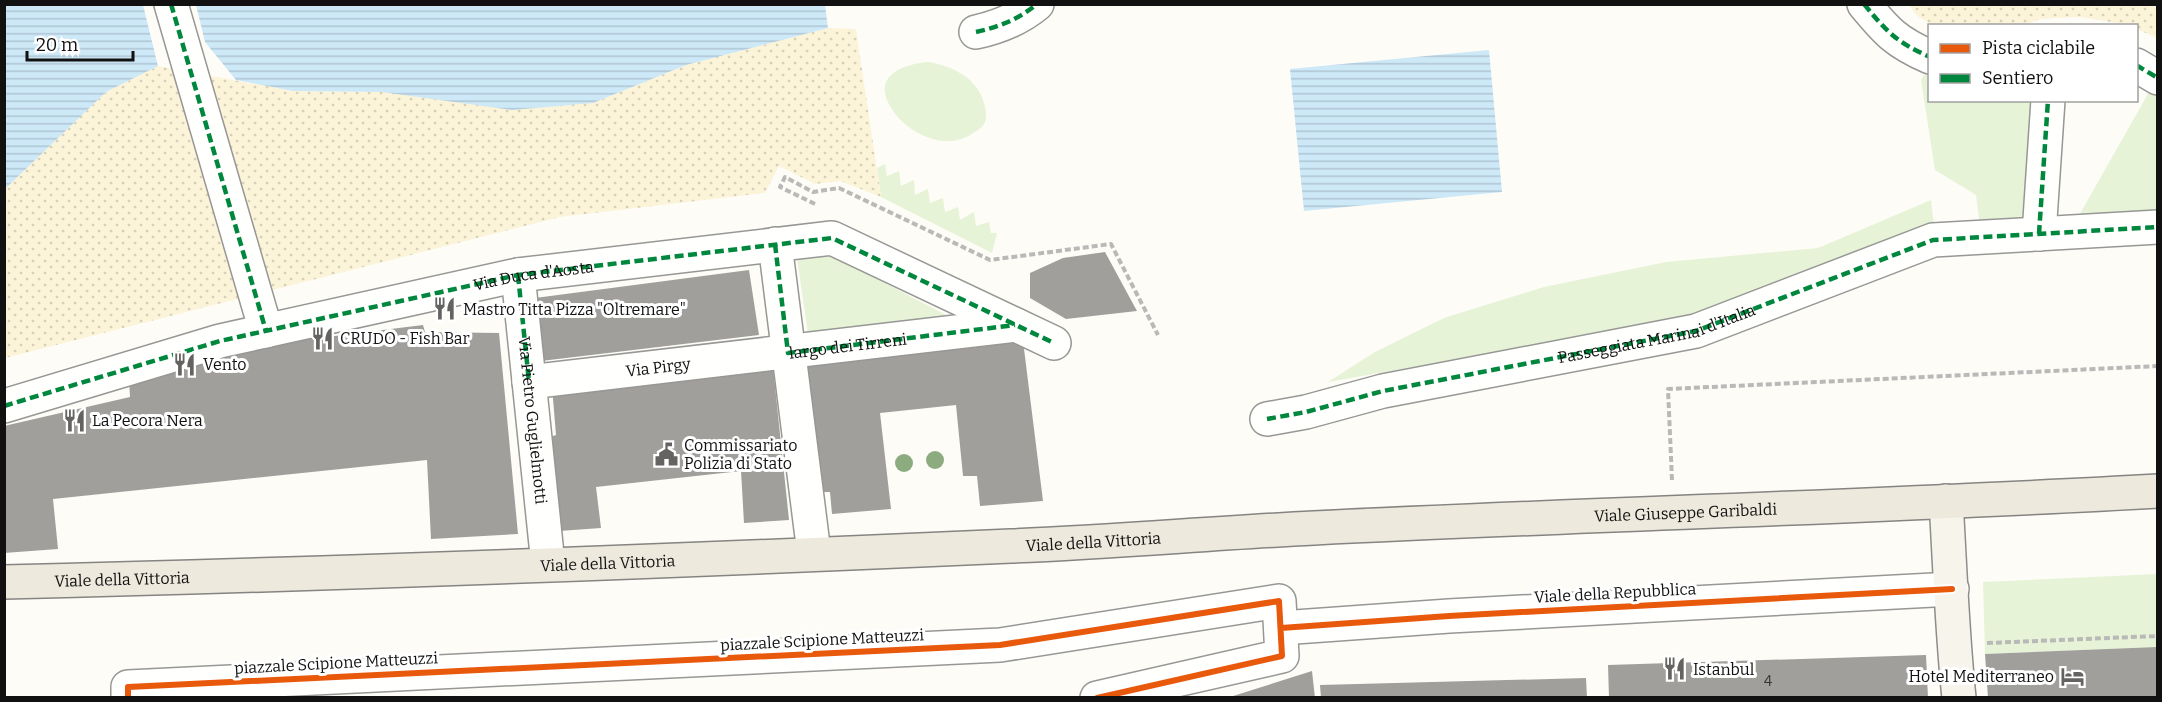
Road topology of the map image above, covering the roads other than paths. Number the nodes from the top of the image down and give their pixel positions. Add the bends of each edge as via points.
1 (171, 4) edge
2 (1037, 4) edge
3 (1864, 4) edge
4 (976, 32) dead end
5 (1928, 57) edge
6 (2138, 66) edge
7 (2157, 78) edge
8 (2048, 102) edge
9 (2157, 227) edge
10 (2039, 234) junction
11 (775, 243) junction
12 (518, 275) junction
13 (1016, 325) junction
14 (266, 331) junction
15 (1054, 343) dead end
16 (788, 353) junction
17 (529, 382) junction
18 (4, 406) edge
19 (1267, 419) dead end
20 (2157, 491) edge
21 (1946, 501) junction
22 (1212, 534) joint
23 (814, 553) junction
24 (548, 564) junction
25 (4, 582) edge
26 (1952, 589) junction
27 (1281, 628) junction
28 (128, 698) edge
29 (1097, 698) edge
30 (1959, 698) edge

1 - 14 street
2 - 4 street via 998,27
3 - 5 street via 1887,32
6 - 7 street
8 - 10 street
9 - 10 street, Passeggiata Marinai d'Italia
10 - 19 street, Passeggiata Marinai d'Italia via 1933,240 1696,332 1383,391
11 - 12 street, Via Duca d'Aosta
11 - 13 street, Via Duca d'Aosta via 832,238
11 - 16 street, largo dei Tirreni
12 - 14 street, Via Duca d'Aosta
12 - 17 street, Via Pietro Guglielmotti
13 - 15 street, Via Duca d'Aosta
13 - 16 street, largo dei Tirreni
14 - 18 street, Via Duca d'Aosta via 220,341
16 - 17 street, Via Pirgy
16 - 23 street
17 - 24 street, Via Pietro Guglielmotti
20 - 21 main road, Viale Giuseppe Garibaldi
21 - 22 main road, Viale Giuseppe Garibaldi
21 - 26 street
22 - 23 main road, Viale della Vittoria
23 - 24 main road, Viale della Vittoria
24 - 25 main road, Viale della Vittoria
26 - 27 street, Viale della Repubblica
26 - 30 street
27 - 28 street, piazzale Scipione Matteuzzi via 1279,601 1000,645 128,687
27 - 29 street, piazzale Scipione Matteuzzi via 1282,656

